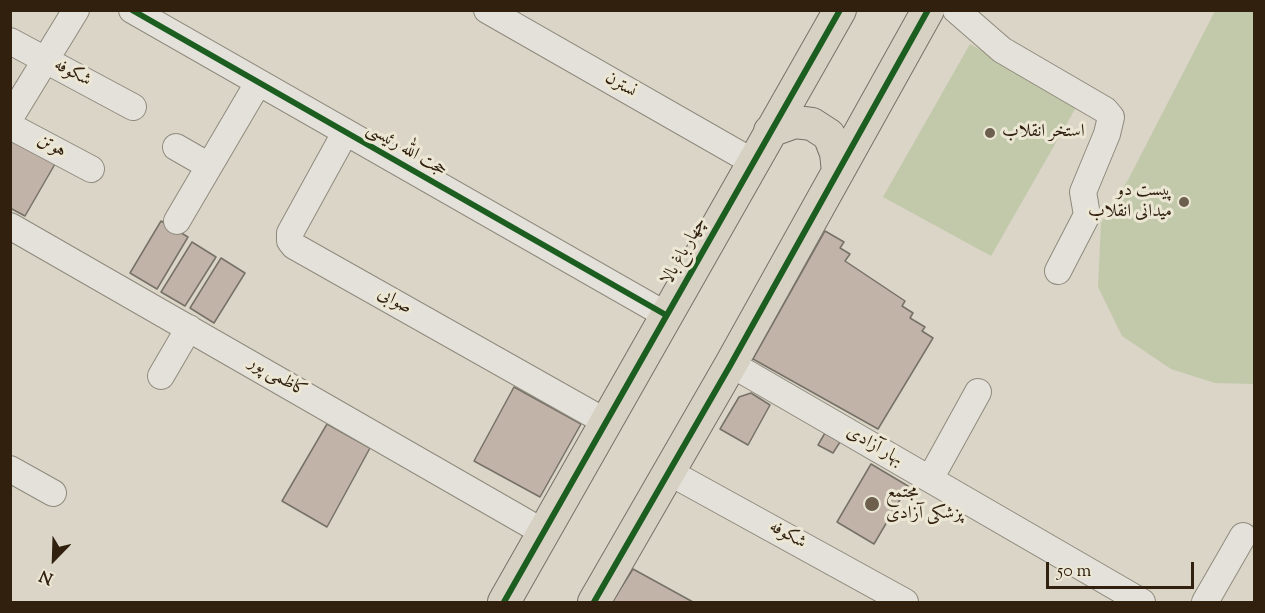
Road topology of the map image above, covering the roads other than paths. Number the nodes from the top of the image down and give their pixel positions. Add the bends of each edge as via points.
1 (76, 10) edge
2 (132, 10) edge
3 (487, 10) edge
4 (928, 10) edge
5 (956, 10) edge
6 (836, 12) edge
7 (10, 41) edge
8 (46, 60) junction
9 (258, 83) junction
10 (134, 107) dead end
11 (10, 118) edge
12 (10, 126) edge
13 (770, 131) junction
14 (345, 134) junction
15 (176, 147) dead end
16 (753, 162) junction
17 (209, 166) junction
18 (91, 169) dead end
19 (838, 172) junction
20 (177, 221) dead end
21 (10, 226) edge
22 (1058, 271) dead end
23 (666, 315) junction
24 (189, 328) junction
25 (731, 364) junction
26 (161, 376) dead end
27 (978, 392) dead end
28 (606, 422) junction
29 (669, 472) junction
30 (13, 475) edge
31 (930, 479) junction
32 (53, 493) dead end
33 (543, 532) junction
34 (1243, 536) edge
35 (504, 603) edge
36 (594, 603) edge
37 (905, 603) edge
38 (1142, 603) edge
39 (1205, 603) edge

1 - 8 street
2 - 9 street, حجت الله رئیسی
3 - 16 street, نسترن
4 - 19 main road
5 - 22 street via 1002,50 1111,117 1083,192 1087,215
6 - 13 main road, چهار باغ بالا
7 - 8 street, شکوفه
8 - 10 street, شکوفه
8 - 11 street
9 - 14 street, حجت الله رئیسی
9 - 17 street
12 - 18 street, هوتن
13 - 16 main road, چهار باغ بالا
13 - 19 main road via 795,122 812,124 829,135
14 - 23 street, حجت الله رئیسی
14 - 28 street, صوابی via 290,233 294,246
15 - 17 street
16 - 23 main road, چهار باغ بالا
17 - 20 street
19 - 25 main road
21 - 24 street, کاظمی پور
23 - 28 main road, چهار باغ بالا
24 - 26 street
24 - 33 street, کاظمی پور
25 - 29 main road
25 - 31 street, بهار آزادی
27 - 31 street
28 - 33 main road, چهار باغ بالا
29 - 36 main road
29 - 37 street, شکوفه
30 - 32 street
31 - 38 street, بهار آزادی
33 - 35 main road, چهار باغ بالا
34 - 39 street

